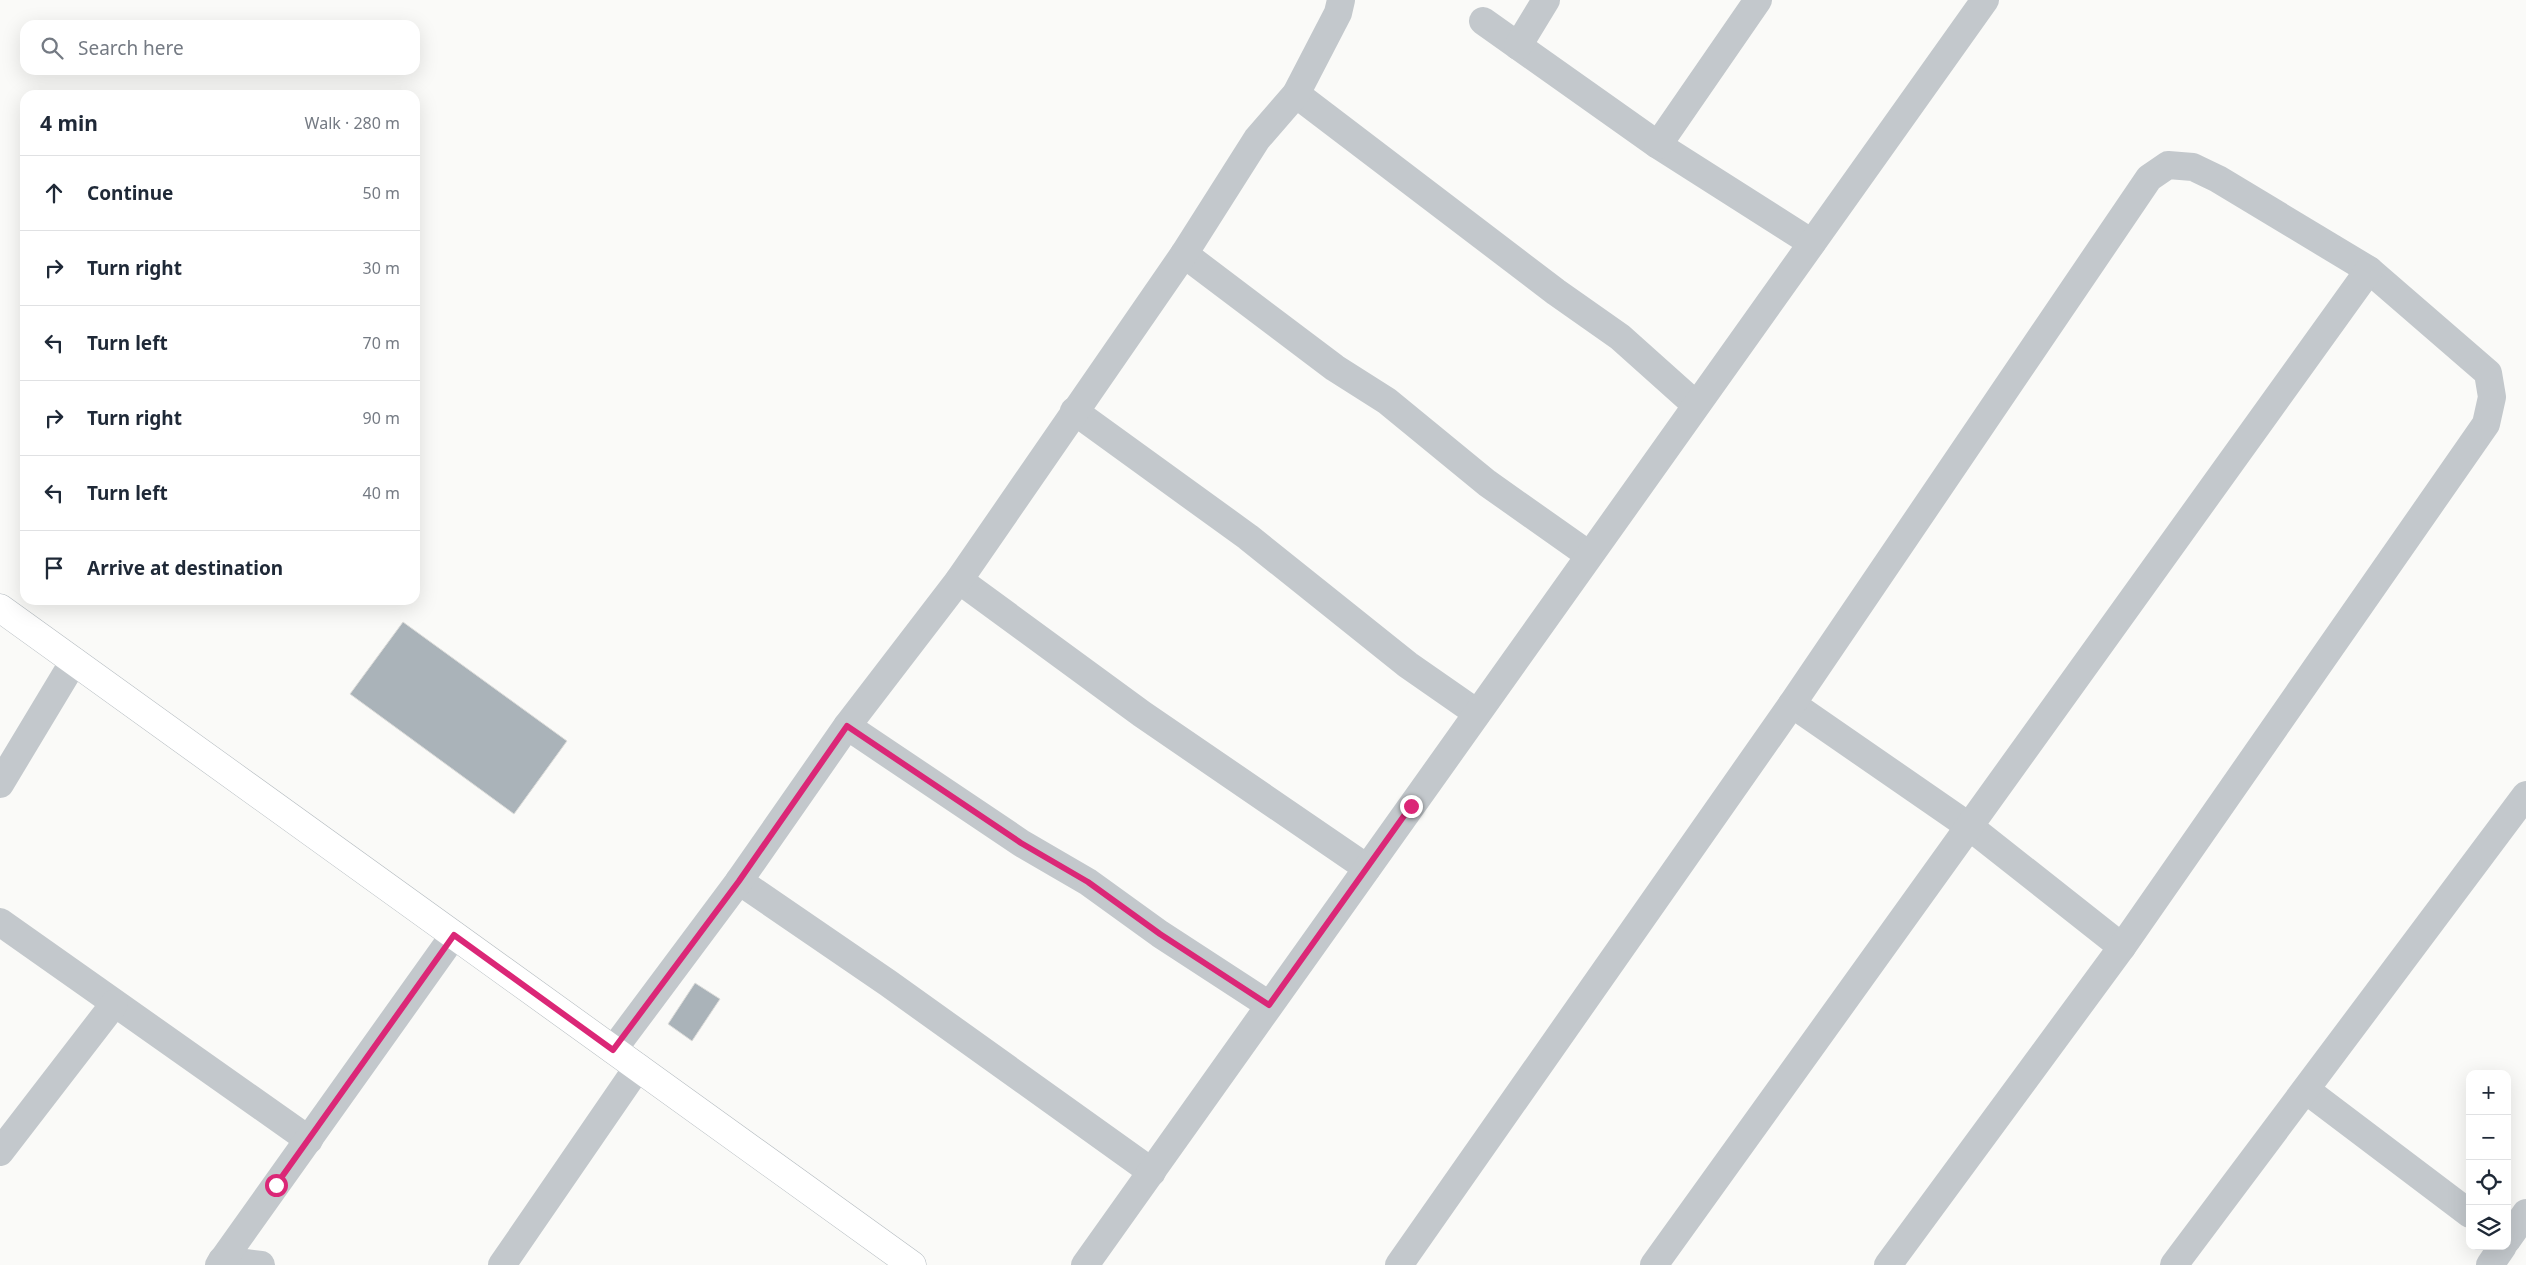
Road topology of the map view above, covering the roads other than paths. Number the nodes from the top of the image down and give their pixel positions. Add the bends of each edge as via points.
1 (1341, 0) edge
2 (1546, 0) edge
3 (1758, 0) edge
4 (1985, 0) edge
5 (1483, 21) dead end
6 (1518, 46) junction
7 (1296, 94) junction
8 (1658, 145) junction
9 (1812, 243) junction
10 (1184, 254) junction
11 (2369, 270) junction
12 (1696, 405) junction
13 (1074, 411) junction
14 (1589, 555) junction
15 (959, 580) junction
16 (0, 608) edge
17 (74, 661) junction
18 (1792, 704) junction
19 (1477, 713) junction
20 (847, 726) junction
21 (0, 784) edge
22 (2526, 795) edge
23 (1970, 827) junction
24 (1367, 868) junction
25 (739, 881) junction
26 (0, 922) edge
27 (454, 935) junction
28 (2122, 947) junction
29 (114, 1004) junction
30 (1269, 1005) junction
31 (613, 1050) junction
32 (638, 1067) junction
33 (2306, 1090) junction
34 (309, 1140) junction
35 (0, 1152) edge
36 (1152, 1172) junction
37 (2466, 1211) edge
38 (2526, 1213) edge
39 (2511, 1234) edge
40 (2500, 1250) edge
41 (221, 1263) edge
42 (261, 1265) edge
43 (502, 1265) edge
44 (912, 1265) edge
45 (1085, 1265) edge
46 (1399, 1265) edge
47 (1654, 1265) edge
48 (1888, 1265) edge
49 (2174, 1265) edge
50 (2490, 1265) edge

1 - 7 street via 1338,13
2 - 6 street
3 - 8 street
4 - 9 street
5 - 6 street
6 - 8 street
7 - 10 street via 1257,140
7 - 12 street via 1620,337
8 - 9 street
9 - 12 street
10 - 13 street
10 - 14 street via 1335,368 1387,402 1510,500
11 - 18 street via 2193,167 2168,165 2149,178
11 - 23 street
11 - 28 street via 2488,373 2492,397 2486,424
12 - 14 street
13 - 15 street
13 - 19 street via 1248,537 1408,665
14 - 19 street
15 - 20 street
15 - 24 street via 1142,714
16 - 17 street
17 - 21 street
17 - 27 street
18 - 23 street
18 - 46 street
19 - 24 street
20 - 25 street
20 - 30 street via 1021,843 1088,882 1160,934
22 - 33 street
23 - 28 street
23 - 47 street
24 - 30 street
25 - 31 street
25 - 36 street
26 - 29 street
27 - 31 street
27 - 34 street
28 - 48 street
29 - 34 street
29 - 35 street
30 - 36 street
31 - 32 street
32 - 43 street
32 - 44 street
33 - 37 street
33 - 49 street
34 - 41 street
36 - 45 street
38 - 39 street
40 - 50 street
41 - 42 street

